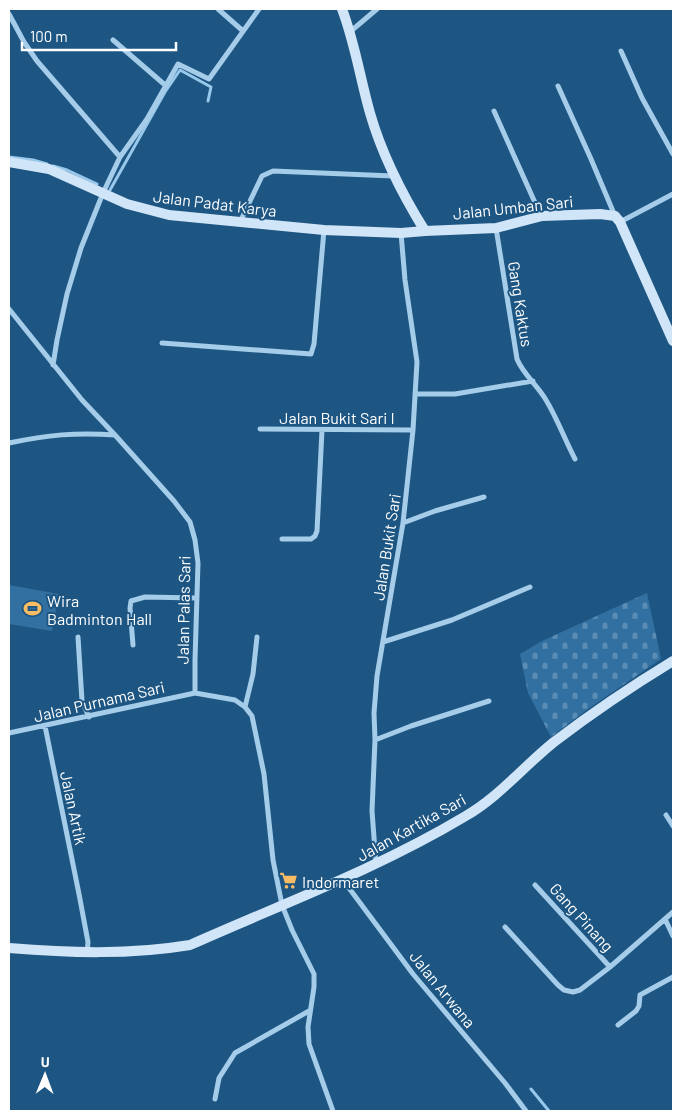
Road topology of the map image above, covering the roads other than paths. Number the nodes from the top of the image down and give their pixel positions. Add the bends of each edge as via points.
1 (218, 9) edge
2 (259, 9) edge
3 (342, 9) edge
4 (378, 9) edge
5 (9, 14) edge
6 (243, 31) junction
7 (350, 31) junction
8 (113, 40) dead end
9 (621, 51) dead end
10 (165, 85) junction
11 (558, 86) dead end
12 (494, 111) dead end
13 (673, 154) edge
14 (120, 156) junction
15 (9, 162) edge
16 (393, 176) junction
17 (103, 193) junction
18 (673, 194) edge
19 (542, 216) junction
20 (618, 219) junction
21 (240, 222) junction
22 (496, 228) junction
23 (324, 230) junction
24 (425, 231) junction
25 (401, 233) junction
26 (9, 309) edge
27 (673, 341) edge
28 (162, 343) dead end
29 (53, 365) junction
30 (533, 381) junction
31 (415, 394) junction
32 (260, 429) dead end
33 (322, 430) junction
34 (413, 430) junction
35 (116, 435) junction
36 (9, 443) edge
37 (575, 459) dead end
38 (484, 497) dead end
39 (403, 523) junction
40 (282, 539) dead end
41 (530, 587) dead end
42 (196, 598) junction
43 (78, 637) dead end
44 (257, 638) dead end
45 (383, 642) junction
46 (133, 646) dead end
47 (673, 661) edge
48 (195, 693) junction
49 (489, 702) dead end
50 (245, 707) junction
51 (89, 717) junction
52 (45, 726) junction
53 (9, 733) edge
54 (375, 740) junction
55 (666, 815) dead end
56 (673, 826) edge
57 (376, 865) junction
58 (343, 880) junction
59 (535, 885) dead end
60 (282, 905) junction
61 (673, 912) edge
62 (665, 919) junction
63 (505, 927) dead end
64 (673, 936) edge
65 (9, 948) edge
66 (87, 953) junction
67 (610, 967) junction
68 (673, 977) edge
69 (309, 1011) junction
70 (618, 1025) dead end
71 (215, 1099) dead end
72 (333, 1111) edge
73 (526, 1111) edge

1 - 6 street
2 - 6 street
3 - 7 street
4 - 7 street
5 - 14 street via 37,61
6 - 10 street via 209,80 178,64
7 - 16 street via 370,114
8 - 10 street
9 - 13 street
10 - 14 street via 147,119
11 - 20 street
12 - 19 street
14 - 17 street
15 - 17 street, Jalan Padat Karya via 50,169
16 - 21 street via 273,171 260,181
16 - 24 street
17 - 21 street, Jalan Padat Karya via 127,204 169,214
17 - 29 street via 67,294
18 - 20 street
19 - 20 street, Jalan Umban Sari via 600,214
19 - 22 street, Jalan Umban Sari
20 - 27 street
21 - 23 street, Jalan Padat Karya
22 - 24 street, Jalan Umban Sari
22 - 30 street, Gang Kaktus via 517,359
23 - 25 street, Jalan Padat Karya
23 - 28 street via 311,354
24 - 25 street, Jalan Padat Karya
25 - 31 street, Jalan Bukit Sari via 417,362
26 - 29 street, Jalan Palas Sari
29 - 35 street, Jalan Palas Sari
30 - 31 street via 455,394
30 - 37 street, Gang Kaktus via 547,401
31 - 34 street, Jalan Bukit Sari
32 - 33 street, Jalan Bukit Sari I
33 - 34 street, Jalan Bukit Sari I
33 - 40 street via 318,531 311,539
34 - 39 street, Jalan Bukit Sari
35 - 36 street via 53,434
35 - 42 street, Jalan Palas Sari via 190,522 198,563
38 - 39 street
39 - 45 street, Jalan Bukit Sari
41 - 45 street via 452,620
42 - 46 street via 145,597 131,601
42 - 48 street, Jalan Palas Sari
43 - 51 street via 82,700
44 - 50 street
45 - 54 street, Jalan Bukit Sari via 374,712
47 - 57 street, Jalan Kartika Sari via 553,743 466,817
48 - 50 street via 235,700
48 - 51 street, Jalan Purnama Sari
49 - 54 street
50 - 60 street via 252,716 262,765 273,860
51 - 52 street, Jalan Purnama Sari
52 - 53 street, Jalan Purnama Sari
52 - 66 street, Jalan Artik via 80,894
54 - 57 street, Jalan Bukit Sari via 372,811
55 - 56 street
57 - 58 street, Jalan Kartika Sari
58 - 60 street, Jalan Kartika Sari
58 - 73 street, Jalan Arwana via 413,974
59 - 67 street, Gang Pinang
60 - 66 street, Jalan Kartika Sari via 190,945
60 - 69 street via 314,974
61 - 62 street
62 - 64 street
62 - 67 street
63 - 67 street via 564,990 580,990
65 - 66 street, Jalan Kartika Sari
68 - 70 street via 640,995 636,1011
69 - 71 street via 235,1053 219,1078
69 - 72 street via 309,1044

